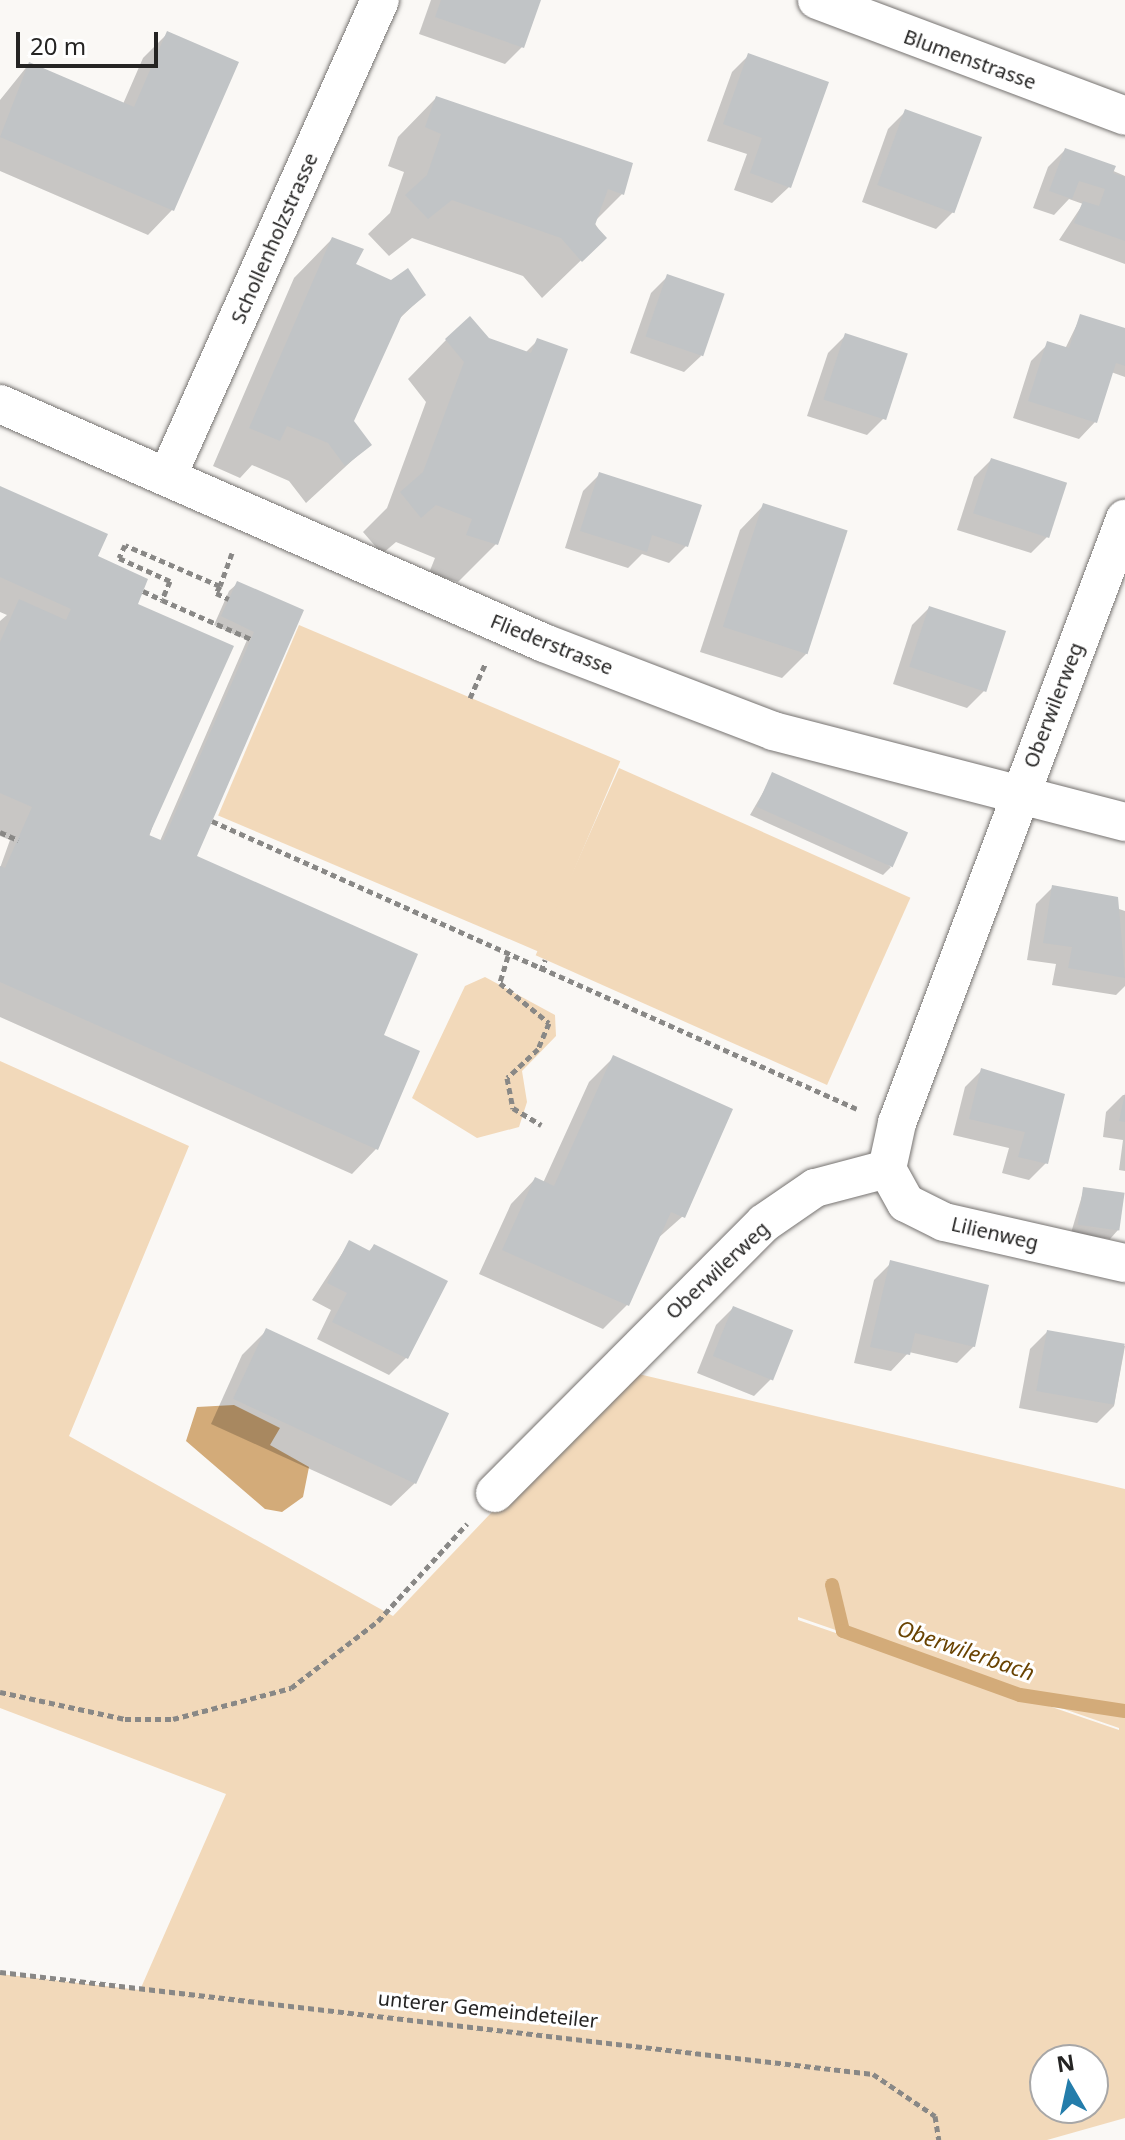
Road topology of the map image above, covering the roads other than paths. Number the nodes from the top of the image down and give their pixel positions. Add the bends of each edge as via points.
1 (380, 0) edge
2 (817, 0) edge
3 (1125, 116) edge
4 (0, 404) edge
5 (168, 475) junction
6 (1125, 519) edge
7 (1018, 798) junction
8 (1125, 822) edge
9 (887, 1169) junction
10 (1125, 1263) edge
11 (495, 1493) road end

1 - 5 street, Schollenholzstrasse
2 - 3 street, Blumenstrasse
4 - 5 street, Fliederstrasse
5 - 7 street, Fliederstrasse via 544,643 773,731
6 - 7 street, Oberwilerweg
7 - 8 street, Fliederstrasse
7 - 9 street, Oberwilerweg via 897,1123
9 - 10 street, Lilienweg via 906,1203 944,1222
9 - 11 street, Oberwilerweg via 815,1188 764,1223

